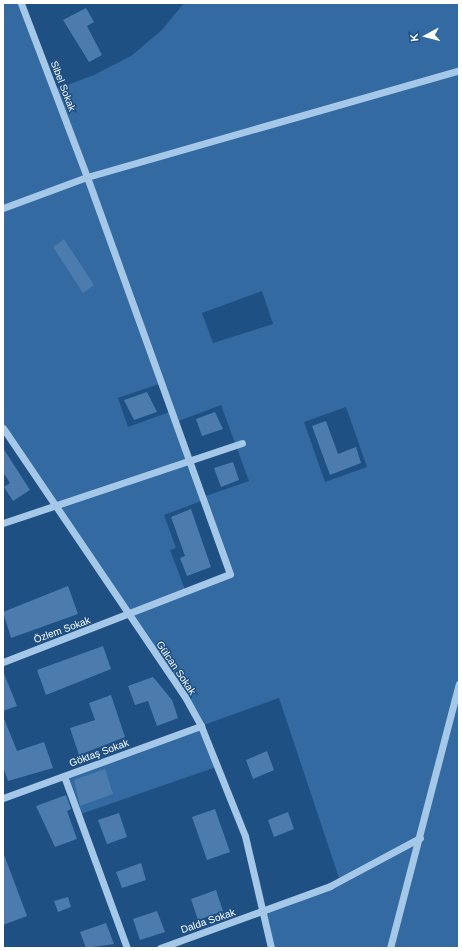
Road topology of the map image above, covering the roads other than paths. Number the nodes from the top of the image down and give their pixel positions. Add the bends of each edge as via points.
1 (21, 3) edge
2 (459, 70) edge
3 (87, 177) junction
4 (3, 208) edge
5 (4, 433) edge
6 (242, 443) dead end
7 (189, 460) junction
8 (53, 505) junction
9 (3, 524) edge
10 (128, 616) junction
11 (3, 662) edge
12 (459, 684) edge
13 (201, 726) junction
14 (64, 776) junction
15 (3, 798) edge
16 (420, 838) junction
17 (263, 913) junction
18 (127, 948) edge
19 (160, 948) edge
20 (271, 948) edge
21 (390, 948) edge

1 - 3 street, Sibel Sokak
2 - 3 street
3 - 4 street
3 - 7 street, Sibel Sokak
5 - 8 street, Gülcan Sokak
6 - 7 street
7 - 8 street
7 - 10 street, Özlem Sokak via 230,574
8 - 9 street
8 - 10 street, Gülcan Sokak
10 - 11 street, Özlem Sokak
10 - 13 street, Gülcan Sokak via 184,695
12 - 16 street
13 - 14 street, Göktaş Sokak
13 - 17 street, Gülcan Sokak via 245,836
14 - 15 street, Göktaş Sokak
14 - 18 street
16 - 17 street, Dalda Sokak via 330,886
16 - 21 street
17 - 19 street, Dalda Sokak
17 - 20 street, Gülcan Sokak

